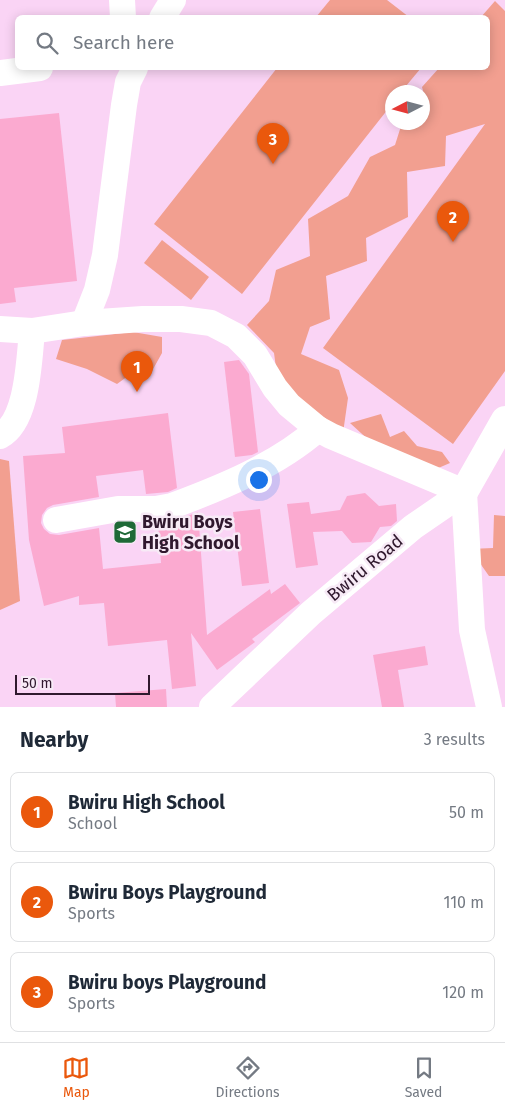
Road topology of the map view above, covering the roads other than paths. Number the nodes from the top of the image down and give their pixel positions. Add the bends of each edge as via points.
1 (122, 0) edge
2 (173, 0) edge
3 (123, 15) edge
4 (164, 15) edge
5 (24, 70) edge
6 (130, 72) edge
7 (0, 73) edge
8 (84, 323) junction
9 (0, 329) edge
10 (32, 331) junction
11 (505, 420) edge
12 (318, 429) junction
13 (0, 436) edge
14 (464, 492) junction
15 (56, 520) dead end
16 (212, 707) edge
17 (489, 707) edge

1 - 3 street
2 - 4 street
5 - 7 street
6 - 8 street via 105,255 97,290
8 - 10 street
8 - 12 street via 181,319 211,323 236,336 254,355 289,405
9 - 10 street
10 - 13 street via 24,397 16,418 7,432
11 - 14 main road, Bwiru Road
12 - 14 street
12 - 15 street via 300,445 260,468 172,506 118,509
14 - 16 street, Bwiru Road via 413,527 318,607
14 - 17 street via 472,630

